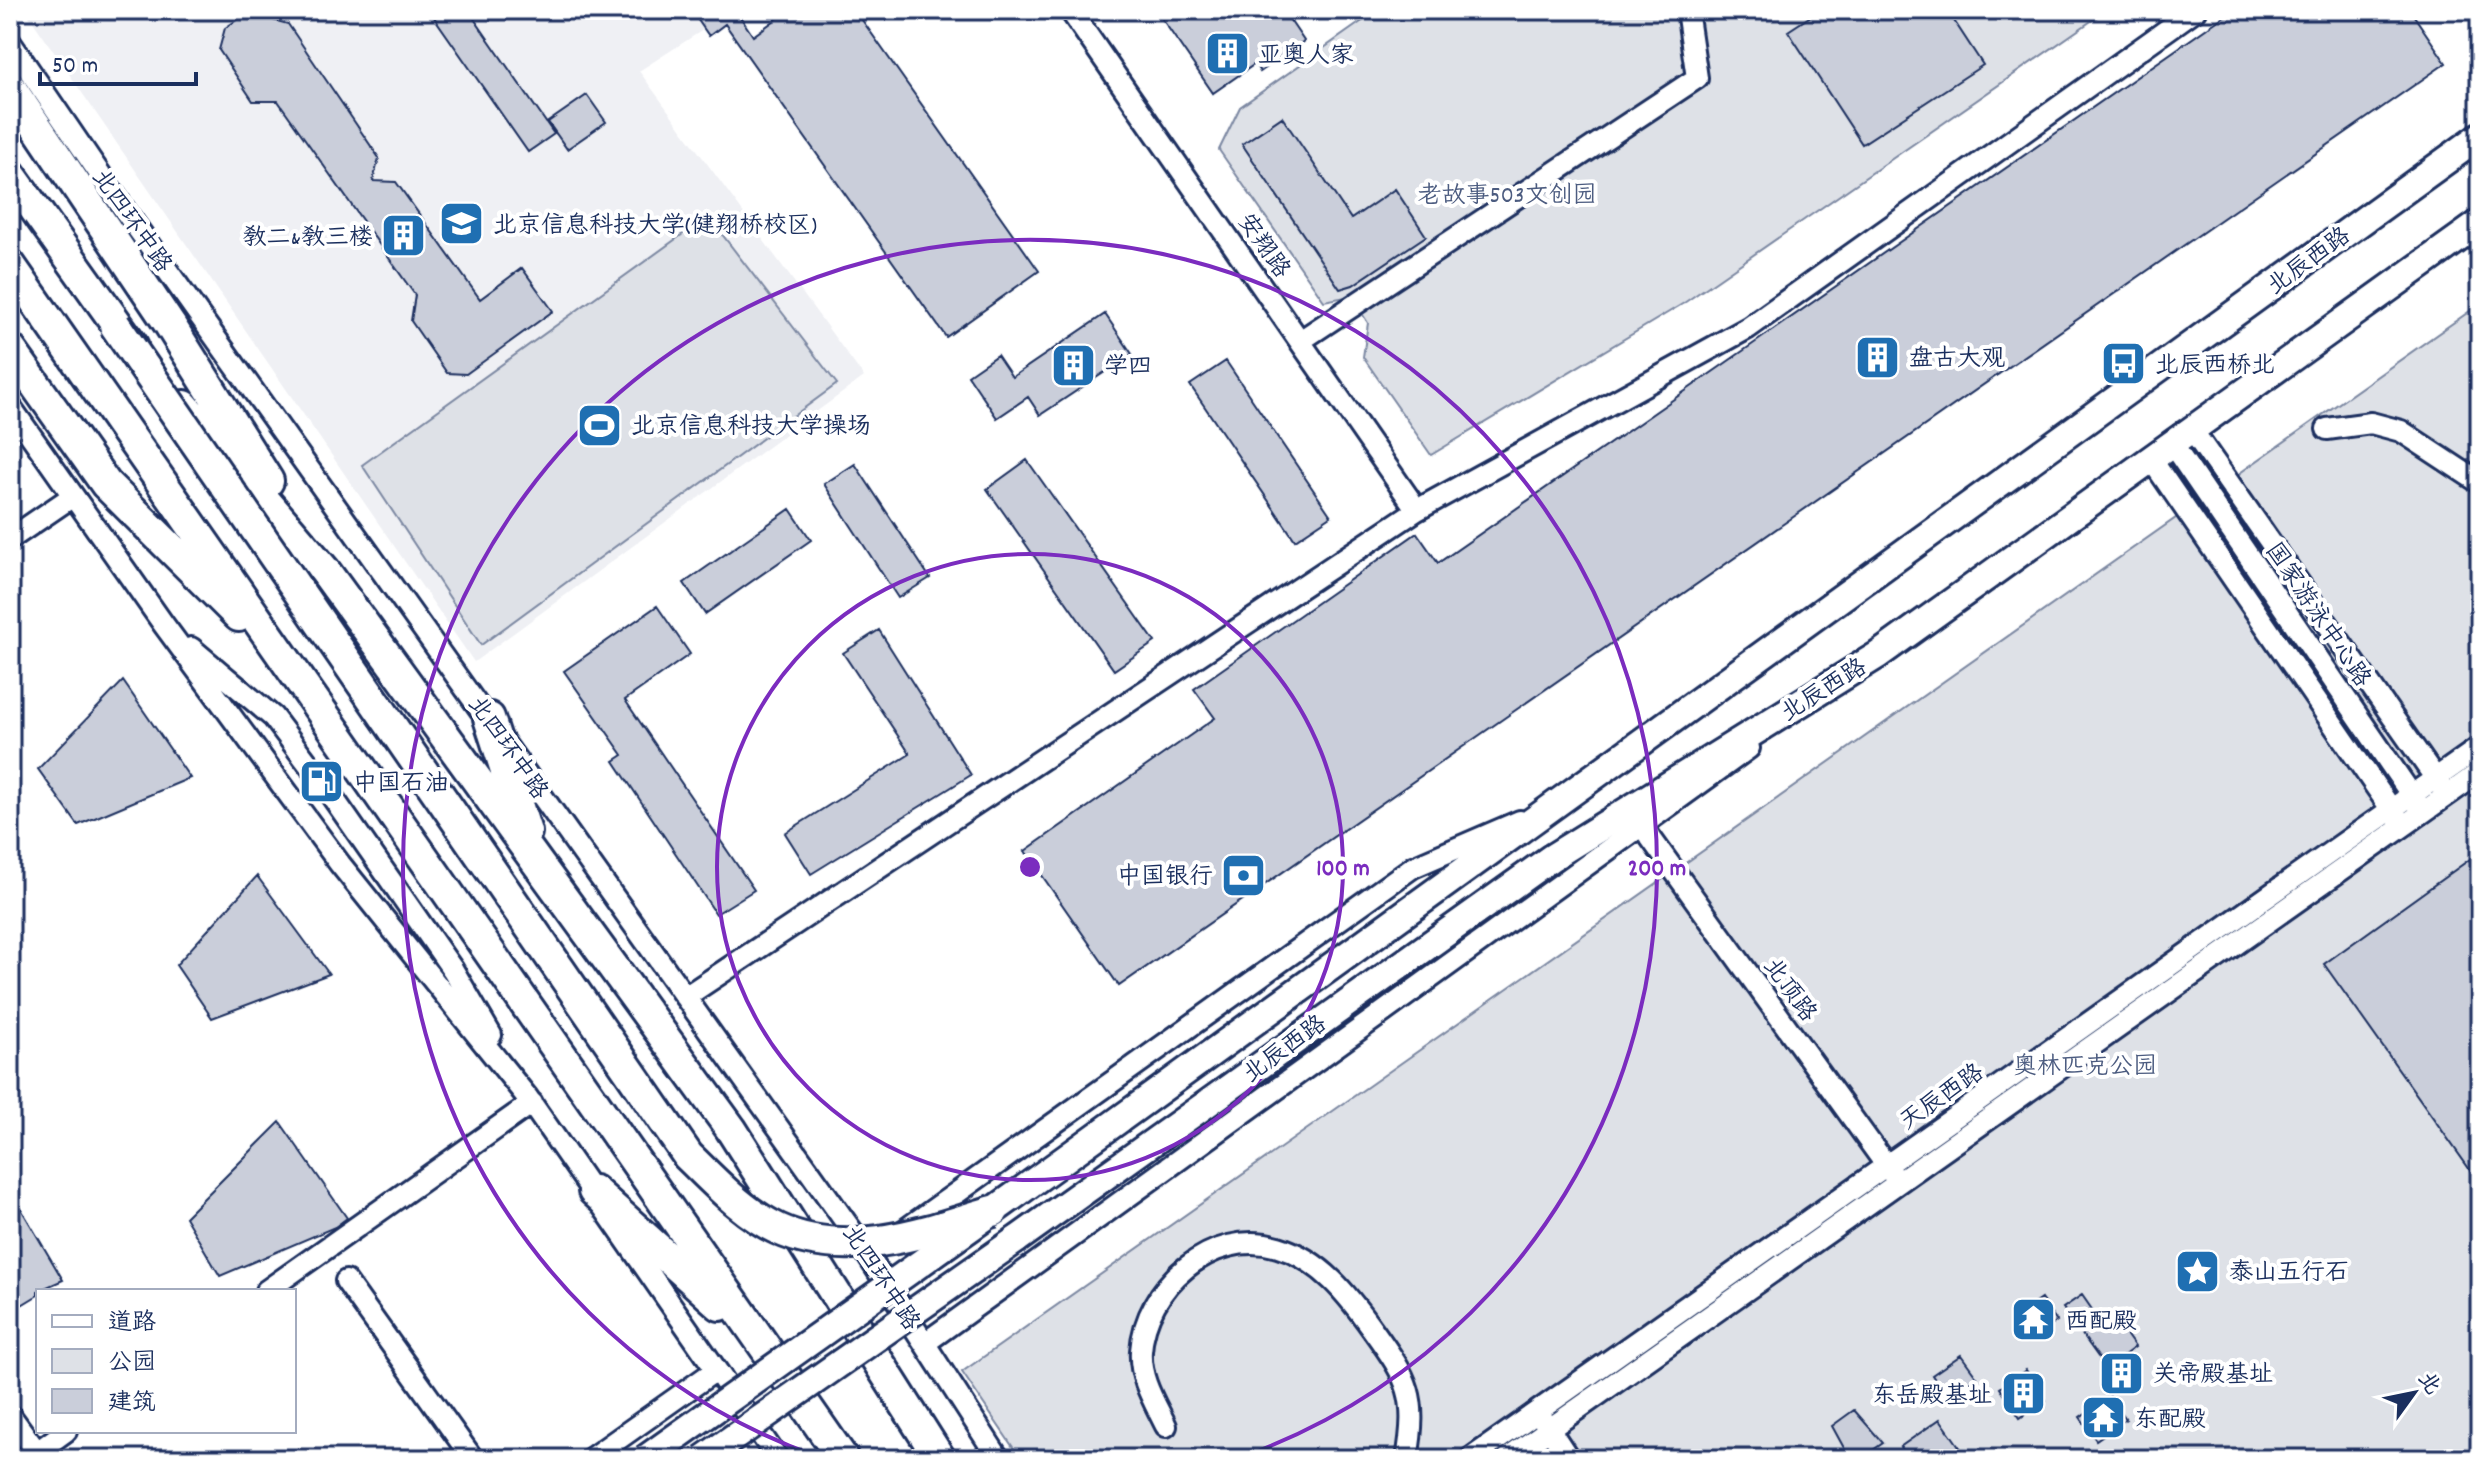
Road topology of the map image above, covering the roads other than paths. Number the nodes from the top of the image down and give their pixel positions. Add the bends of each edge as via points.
1 (1070, 10) edge
2 (1687, 10) edge
3 (2195, 10) edge
4 (10, 42) edge
5 (10, 87) edge
6 (2480, 136) edge
7 (10, 174) edge
8 (2480, 223) edge
9 (10, 265) edge
10 (115, 325) junction
11 (1300, 341) junction
12 (10, 349) edge
13 (10, 406) edge
14 (2327, 429) dead end
15 (2172, 444) junction
16 (2480, 483) edge
17 (73, 496) junction
18 (1417, 510) junction
19 (10, 539) edge
20 (325, 571) junction
21 (164, 625) junction
22 (1878, 655) junction
23 (294, 671) junction
24 (489, 718) junction
25 (2480, 747) edge
26 (2480, 772) edge
27 (2442, 787) junction
28 (2418, 804) junction
29 (1553, 807) junction
30 (2398, 818) junction
31 (1642, 826) junction
32 (536, 861) junction
33 (685, 997) junction
34 (530, 1100) junction
35 (1893, 1174) junction
36 (594, 1191) junction
37 (993, 1211) junction
38 (869, 1256) junction
39 (346, 1281) dead end
40 (269, 1289) edge
41 (759, 1339) junction
42 (925, 1343) junction
43 (716, 1370) junction
44 (10, 1415) edge
45 (1543, 1420) junction
46 (1166, 1426) dead end
47 (64, 1433) edge
48 (626, 1433) junction
49 (39, 1455) edge
50 (769, 1456) edge
51 (473, 1459) edge
52 (590, 1459) edge
53 (644, 1459) edge
54 (703, 1459) edge
55 (843, 1459) edge
56 (940, 1459) edge
57 (999, 1459) edge
58 (1407, 1459) edge
59 (1470, 1459) edge
60 (1507, 1459) edge
61 (1569, 1459) edge

1 - 11 street, 安翔路
2 - 11 street via 1697,78
3 - 18 street via 1748,328
4 - 24 street, 北四环中路
5 - 20 highway
6 - 29 main road, 北辰西路
7 - 10 highway, 北四环中路
8 - 15 main road, 北辰西路
9 - 23 highway
10 - 20 highway, 北四环中路
10 - 37 highway, bridge via 688,1156 732,1199 779,1229 831,1242 904,1239
11 - 18 street, 安翔路
12 - 23 highway via 106,484
13 - 17 street
14 - 16 street via 2371,423 2401,431
15 - 22 main road, 北辰西路
15 - 27 street
15 - 28 street, 国家游泳中心路
15 - 30 street
17 - 19 street
17 - 21 street
18 - 33 street
20 - 32 highway, 北四环中路
21 - 34 street via 340,864
21 - 34 street via 273,717 298,749 453,970
22 - 31 street, 北辰西路
22 - 54 main road, 北辰西路, bridge via 1551,858
23 - 41 highway
24 - 32 highway
24 - 33 street, 北四环中路
25 - 27 street, 天辰西路
26 - 27 street, 天辰西路
27 - 28 street, 天辰西路
28 - 30 street, 天辰西路
29 - 37 main road, 北辰西路
29 - 38 street, 北辰西路 via 1413,867
30 - 35 street, 天辰西路
31 - 35 street, 北顶路
31 - 42 street, 北辰西路
32 - 56 highway, 北四环中路 via 731,1129
33 - 38 street, 北四环中路
34 - 36 street
34 - 40 street
35 - 45 street, 天辰西路
36 - 41 highway
36 - 43 street
37 - 53 main road, 北辰西路, bridge
38 - 42 street, 北四环中路
39 - 51 street
41 - 55 highway
42 - 57 street, 北四环中路
43 - 48 street
43 - 50 street
44 - 49 street
45 - 59 street, 天辰西路
45 - 60 street, 天辰西路
45 - 61 street
46 - 58 street via 1147,1387 1140,1353 1163,1288 1189,1265 1218,1250 1246,1243 1277,1247 1334,1280 1403,1372 1411,1396
47 - 49 street
48 - 52 street
48 - 53 street

